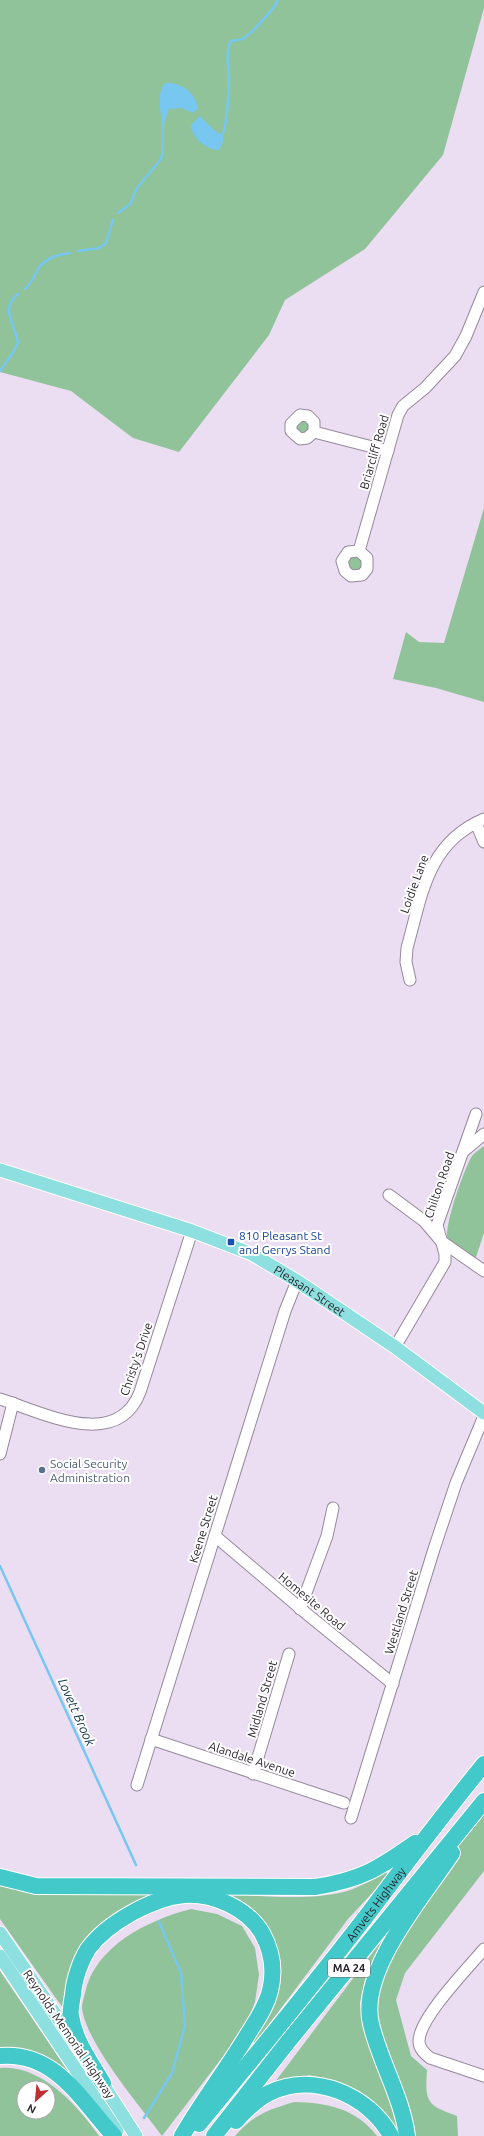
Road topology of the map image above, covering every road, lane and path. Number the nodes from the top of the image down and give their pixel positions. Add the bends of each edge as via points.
1 (484, 292) edge
2 (314, 432) dead end
3 (388, 451) junction
4 (359, 551) dead end
5 (480, 821) edge
6 (484, 842) edge
7 (410, 980) dead end
8 (476, 1114) dead end
9 (484, 1134) edge
10 (465, 1150) junction
11 (0, 1170) edge
12 (389, 1195) dead end
13 (192, 1231) junction
14 (441, 1241) junction
15 (484, 1271) edge
16 (297, 1281) junction
17 (395, 1347) junction
18 (0, 1399) edge
19 (13, 1403) junction
20 (484, 1415) edge
21 (0, 1454) edge
22 (333, 1508) dead end
23 (215, 1536) junction
24 (300, 1609) junction
25 (289, 1654) dead end
26 (393, 1684) junction
27 (151, 1739) junction
28 (484, 1764) edge
29 (254, 1774) junction
30 (137, 1785) dead end
31 (344, 1803) dead end
32 (480, 1807) edge
33 (351, 1818) dead end
34 (428, 1834) junction
35 (0, 1877) edge
36 (0, 1932) edge
37 (484, 1949) edge
38 (0, 1956) edge
39 (0, 2056) edge
40 (484, 2076) edge
41 (103, 2083) junction
42 (114, 2136) edge
43 (121, 2136) edge
44 (136, 2136) edge
45 (182, 2136) edge
46 (189, 2136) edge
47 (214, 2136) edge
48 (221, 2136) edge
49 (391, 2136) edge
50 (407, 2136) edge

1 - 3 street, Briarcliff Road via 455,356 425,388 403,406 398,414
2 - 3 street
3 - 4 street, Briarcliff Road
5 - 6 street
5 - 7 street, Loidie Lane via 462,830 449,842 431,868 406,948
8 - 10 street, Chilton Road
9 - 10 street
10 - 14 street, Chilton Road via 437,1226
11 - 13 main road, Pleasant Street
12 - 14 street via 424,1221
13 - 16 main road, Pleasant Street via 252,1254
13 - 19 street, Christy's Drive via 140,1392 129,1411 109,1422 87,1425
14 - 15 street
14 - 17 street, Chilton Road via 445,1262
16 - 17 main road, Pleasant Street
16 - 23 street, Keene Street
17 - 20 main road, Pleasant Street
18 - 19 street, Christy's Drive
19 - 21 street
20 - 26 street, Westland Street via 456,1483
22 - 24 street via 327,1536
23 - 24 street, Homesite Road
23 - 27 street, Keene Street
24 - 26 street, Homesite Road
25 - 29 street, Midland Street
26 - 33 street, Westland Street
27 - 29 street, Alandale Avenue
27 - 30 street, Keene Street
28 - 34 highway, Amvets Highway / MA 24
29 - 31 street, Alandale Avenue
32 - 47 highway, Amvets Highway / MA 24
32 - 50 highway via 383,1956 372,1984 369,1999 370,2022 399,2103
34 - 35 highway via 364,1876 315,1887 36,1886
34 - 46 highway, Amvets Highway / MA 24 via 374,1906
36 - 41 main road, Reynolds Memorial Highway
37 - 40 street via 439,2002 422,2030 419,2041 424,2054 430,2058
38 - 43 main road, Reynolds Memorial Highway
39 - 42 highway via 30,2057 44,2064 83,2099
41 - 44 main road, Reynolds Memorial Highway
41 - 45 highway via 76,2038 70,2014 73,1988 88,1949 120,1920 142,1908 184,1895 205,1896 222,1901 248,1916 259,1928 269,1946 272,1978 270,1992 250,2031
48 - 49 highway via 242,2114 269,2093 310,2085 330,2087 350,2095 372,2110

